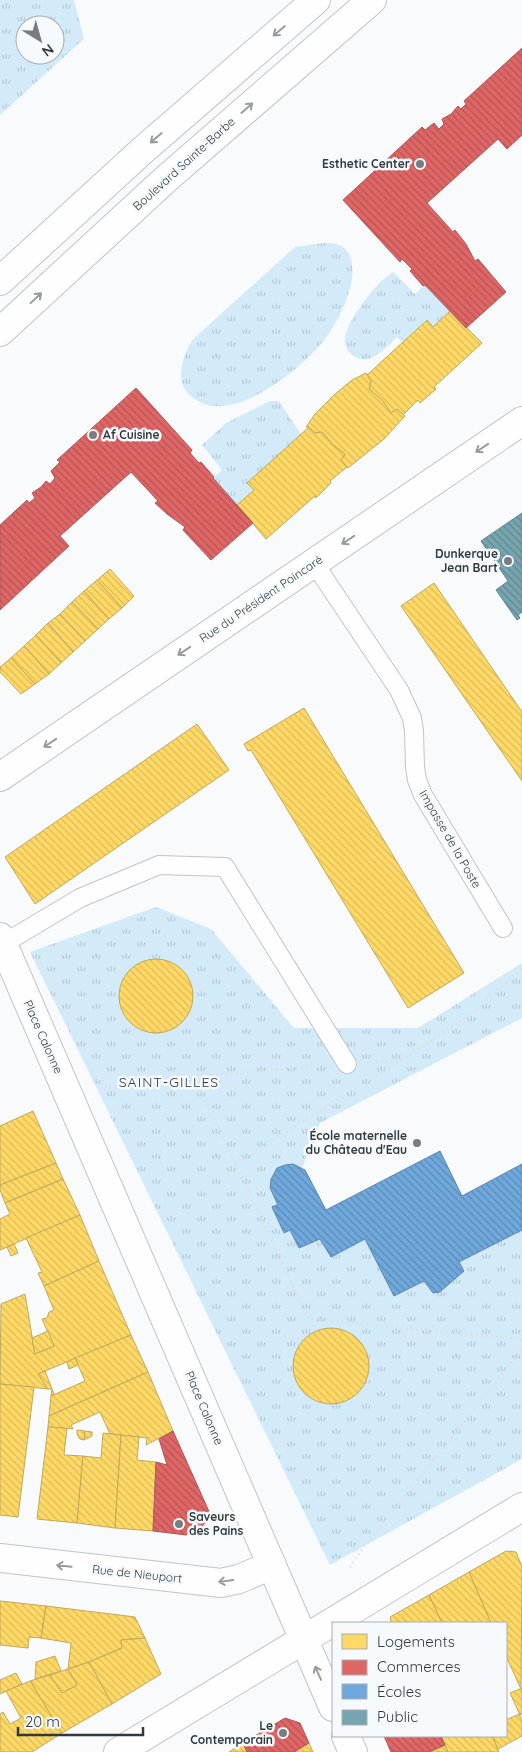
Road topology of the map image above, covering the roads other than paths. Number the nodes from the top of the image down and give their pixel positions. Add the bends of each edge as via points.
1 (316, 0) edge
2 (372, 0) edge
3 (0, 281) edge
4 (0, 332) edge
5 (522, 421) edge
6 (314, 563) junction
7 (0, 777) edge
8 (503, 928) dead end
9 (2, 940) edge
10 (347, 1064) road end
11 (522, 1507) edge
12 (0, 1558) edge
13 (272, 1565) junction
14 (303, 1639) junction
15 (332, 1705) edge
16 (346, 1737) edge
17 (118, 1752) edge
18 (353, 1752) edge

1 -> 3 street via 143,150
4 -> 2 street, Boulevard Sainte-Barbe via 166,179
5 -> 6 street, Rue du Président Poincaré
6 -> 7 street, Rue du Président Poincaré
6 - 8 lane, Impasse de la Poste via 406,703 414,731 417,780 423,795
9 - 10 lane, Place Calonne via 80,898 158,865 225,867
9 - 13 street, Place Calonne
11 - 14 street
13 -> 12 street, Rue de Nieuport via 221,1583
13 - 14 street, Place Calonne
15 -> 14 street, Place Calonne
14 - 17 street
16 - 18 street

